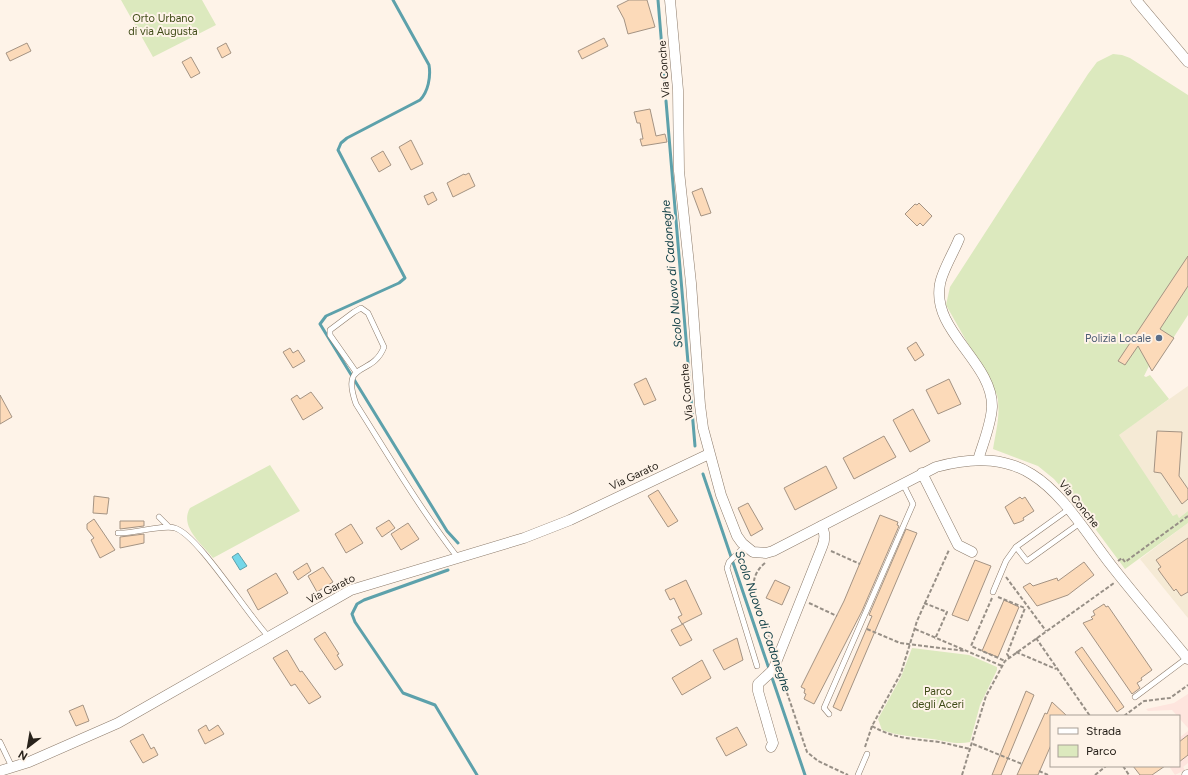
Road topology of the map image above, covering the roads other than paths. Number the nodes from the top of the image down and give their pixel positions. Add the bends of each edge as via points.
1 (670, 0) edge
2 (1136, 0) edge
3 (1188, 62) edge
4 (960, 239) dead end
5 (356, 372) junction
6 (709, 454) junction
7 (978, 460) junction
8 (922, 474) junction
9 (903, 483) junction
10 (1069, 509) junction
11 (159, 517) dead end
12 (1080, 523) junction
13 (168, 526) junction
14 (821, 526) junction
15 (118, 534) dead end
16 (745, 546) junction
17 (1016, 547) junction
18 (972, 552) dead end
19 (458, 558) junction
20 (993, 594) road end
21 (268, 636) junction
22 (1188, 659) edge
23 (757, 666) dead end
24 (1135, 697) dead end
25 (829, 714) dead end
26 (0, 742) edge
27 (771, 747) dead end
28 (866, 754) road end
29 (12, 766) junction
30 (0, 771) edge
31 (858, 775) edge

1 - 6 street, Via Conche via 678,90 679,171 700,405
2 - 3 street
4 - 7 street via 940,283 939,300 945,319 987,384 992,407
5 - 5 lane via 375,362 384,348 368,313 361,308 330,330 330,335
5 - 19 lane via 351,389 356,404 406,485
6 - 16 street, Via Conche via 732,526
6 - 19 street, Via Garato via 570,520 524,538
7 - 8 street, Via Conche via 948,464
7 - 10 street, Via Conche via 1004,462 1034,474 1051,487
8 - 9 street, Via Conche
8 - 18 street via 958,545
9 - 14 street, Via Conche
9 - 25 lane via 913,504 824,708
10 - 12 street, Via Conche
10 - 17 lane
11 - 13 lane
12 - 17 lane via 1027,561
12 - 22 street, Via Conche
13 - 15 lane
13 - 21 lane via 182,531 191,538
14 - 16 street, Via Conche via 773,551 753,552
14 - 27 street via 825,540 822,548 773,670 758,684 773,743
16 - 23 lane via 729,562 727,568
17 - 20 lane via 1006,561
19 - 21 street, Via Garato via 351,590
21 - 29 street, Via Garato via 118,723 29,762
22 - 24 lane
26 - 29 lane
28 - 31 lane
29 - 30 street, Via Garato

